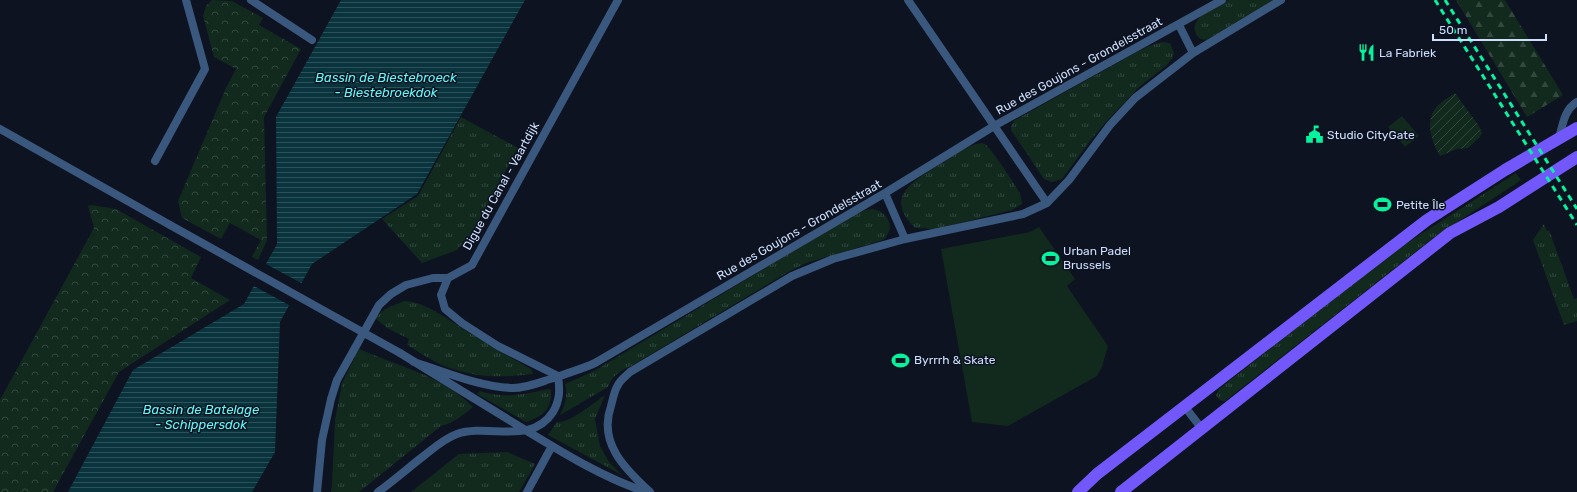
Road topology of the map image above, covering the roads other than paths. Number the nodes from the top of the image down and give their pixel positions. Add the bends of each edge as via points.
1 (186, 0) edge
2 (252, 0) edge
3 (618, 0) edge
4 (908, 0) edge
5 (1222, 0) edge
6 (1281, 0) edge
7 (1179, 25) junction
8 (312, 40) dead end
9 (1193, 53) junction
10 (1577, 102) edge
11 (994, 126) junction
12 (1577, 128) edge
13 (0, 129) edge
14 (1560, 138) junction
15 (1577, 157) edge
16 (155, 161) dead end
17 (886, 193) junction
18 (1047, 204) junction
19 (905, 239) junction
20 (448, 278) junction
21 (414, 362) junction
22 (558, 376) junction
23 (1185, 407) junction
24 (1202, 429) junction
25 (527, 431) junction
26 (552, 446) junction
27 (317, 492) edge
28 (378, 492) edge
29 (527, 492) edge
30 (646, 492) edge
31 (650, 492) edge
32 (1078, 492) edge
33 (1121, 492) edge

1 - 16 street via 205,69
2 - 8 street
3 - 20 street, Digue du Canal - Vaartdijk via 472,264
4 - 11 street
5 - 7 street, Rue des Goujons - Grondelsstraat
6 - 9 street
7 - 9 street, Rue des Goujons - Grondelsstraat
7 - 11 street, Rue des Goujons - Grondelsstraat
9 - 18 street via 1135,98
10 - 14 street via 1569,106 1562,123
11 - 17 street, Rue des Goujons - Grondelsstraat
11 - 18 street
12 - 14 main road
13 - 21 street, bridge
14 - 23 main road via 1427,220
15 - 24 main road via 1499,207 1450,234
17 - 19 street
17 - 22 street, Rue des Goujons - Grondelsstraat via 595,363 576,372
18 - 19 street via 1023,214
19 - 31 street via 833,259 792,276 630,372 617,385 608,414 607,432 614,452 629,472
20 - 22 street via 441,295 445,309 498,346
20 - 27 street, Digue du Canal - Vaartdijk via 433,278 406,285 379,305 337,380 322,440
21 - 22 street, Rue des Goujons - Grondelsstraat via 481,384 513,388 535,385
21 - 25 street
22 - 25 street via 557,405 548,419
23 - 24 street
23 - 32 main road via 1097,474
24 - 33 main road
25 - 26 street
25 - 28 street via 479,431 444,439
26 - 29 street
26 - 30 street via 626,485

